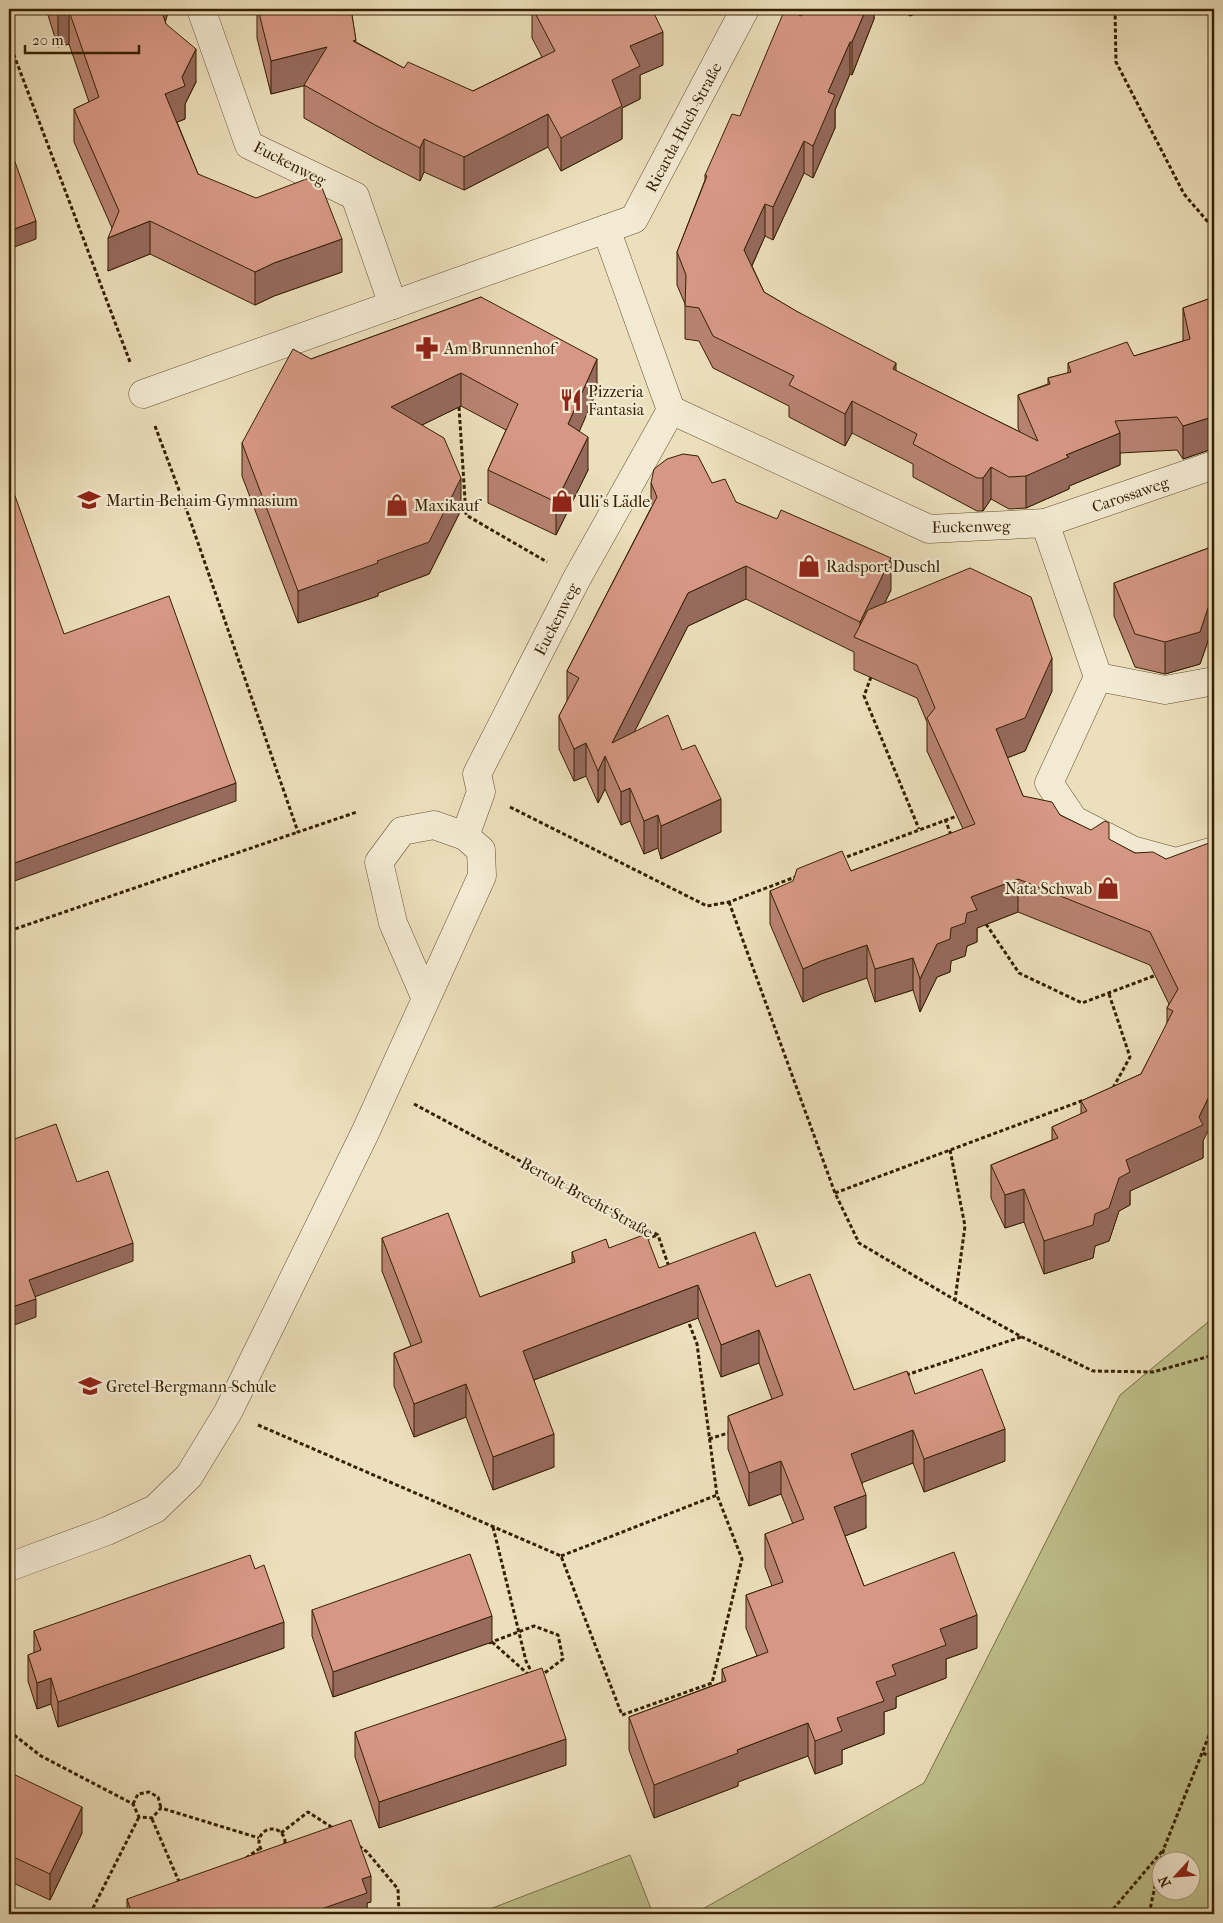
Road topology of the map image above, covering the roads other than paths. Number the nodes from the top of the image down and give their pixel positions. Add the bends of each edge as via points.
1 (201, 9) edge
2 (745, 9) edge
3 (606, 229) junction
4 (393, 305) junction
5 (142, 394) road end
6 (670, 410) junction
7 (1214, 465) edge
8 (1045, 523) junction
9 (1098, 677) junction
10 (1214, 681) edge
11 (465, 836) junction
12 (1214, 851) edge
13 (426, 999) junction
14 (9, 1567) edge

1 - 4 street, Euckenweg via 249,145 355,196
2 - 3 street, Ricarda-Huch-Straße via 634,219
3 - 4 street
3 - 6 street
4 - 5 street
6 - 8 street, Euckenweg via 929,529
6 - 11 street, Euckenweg via 576,580 477,774 481,792
7 - 8 street, Carossaweg
8 - 9 street
9 - 10 street via 1165,690
9 - 12 street via 1049,783 1074,820 1132,850 1176,862
11 - 13 street via 481,850 482,876
11 - 13 street via 434,825 402,831 379,862 393,923
13 - 14 street via 228,1412 189,1476 155,1509 107,1531

